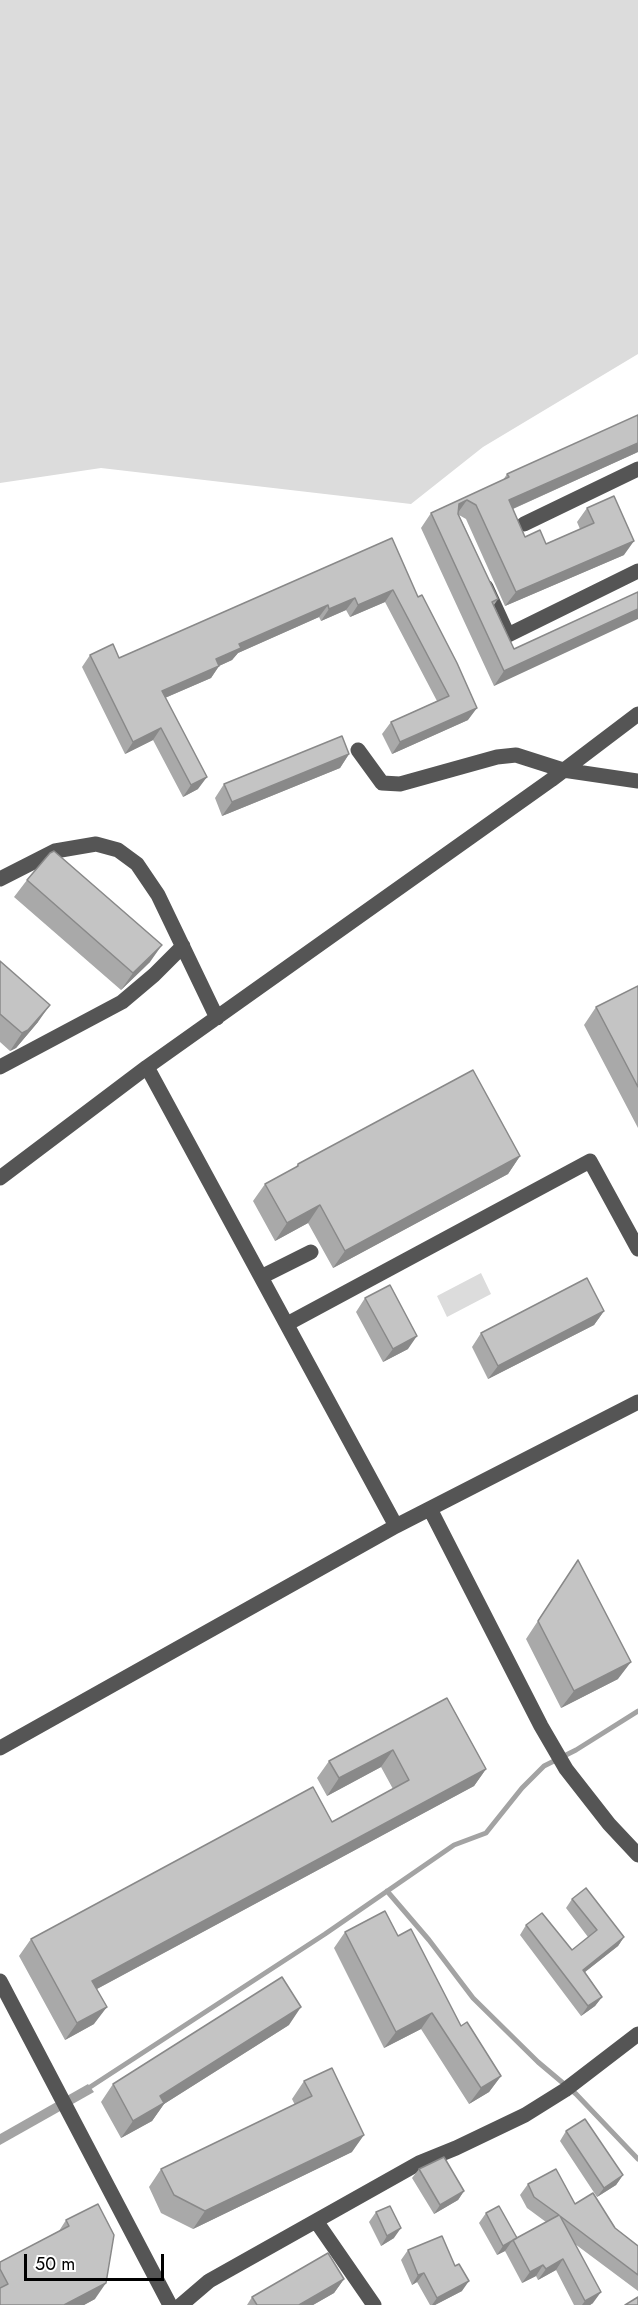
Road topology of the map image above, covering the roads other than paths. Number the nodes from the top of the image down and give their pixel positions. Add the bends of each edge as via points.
1 (638, 470) edge
2 (524, 524) dead end
3 (638, 571) edge
4 (480, 575) edge
5 (638, 714) edge
6 (358, 750) dead end
7 (563, 770) junction
8 (638, 781) edge
9 (0, 879) edge
10 (183, 946) junction
11 (217, 1018) junction
12 (0, 1067) edge
13 (147, 1067) junction
14 (0, 1178) edge
15 (638, 1249) edge
16 (311, 1252) dead end
17 (261, 1277) junction
18 (287, 1324) junction
19 (638, 1402) edge
20 (430, 1509) junction
21 (396, 1526) junction
22 (0, 1748) edge
23 (638, 1855) edge
24 (0, 1981) edge
25 (638, 2034) edge
26 (316, 2221) junction
27 (170, 2305) edge
28 (181, 2305) edge
29 (374, 2305) edge

1 - 2 street
3 - 4 street via 508,635
5 - 7 street
6 - 7 street via 382,783 400,784 516,755
7 - 8 street
7 - 11 street
9 - 10 street via 55,851 96,844 118,850 137,864 158,895
10 - 11 street
10 - 12 street via 122,1002
11 - 13 street
13 - 14 street
13 - 17 street
15 - 18 street via 590,1161
16 - 17 street
17 - 18 street
18 - 21 street
19 - 20 street
20 - 21 street
20 - 23 street via 553,1748 609,1824
21 - 22 street
24 - 27 street
25 - 26 street via 525,2115 419,2163
26 - 28 street via 209,2281
26 - 29 street

